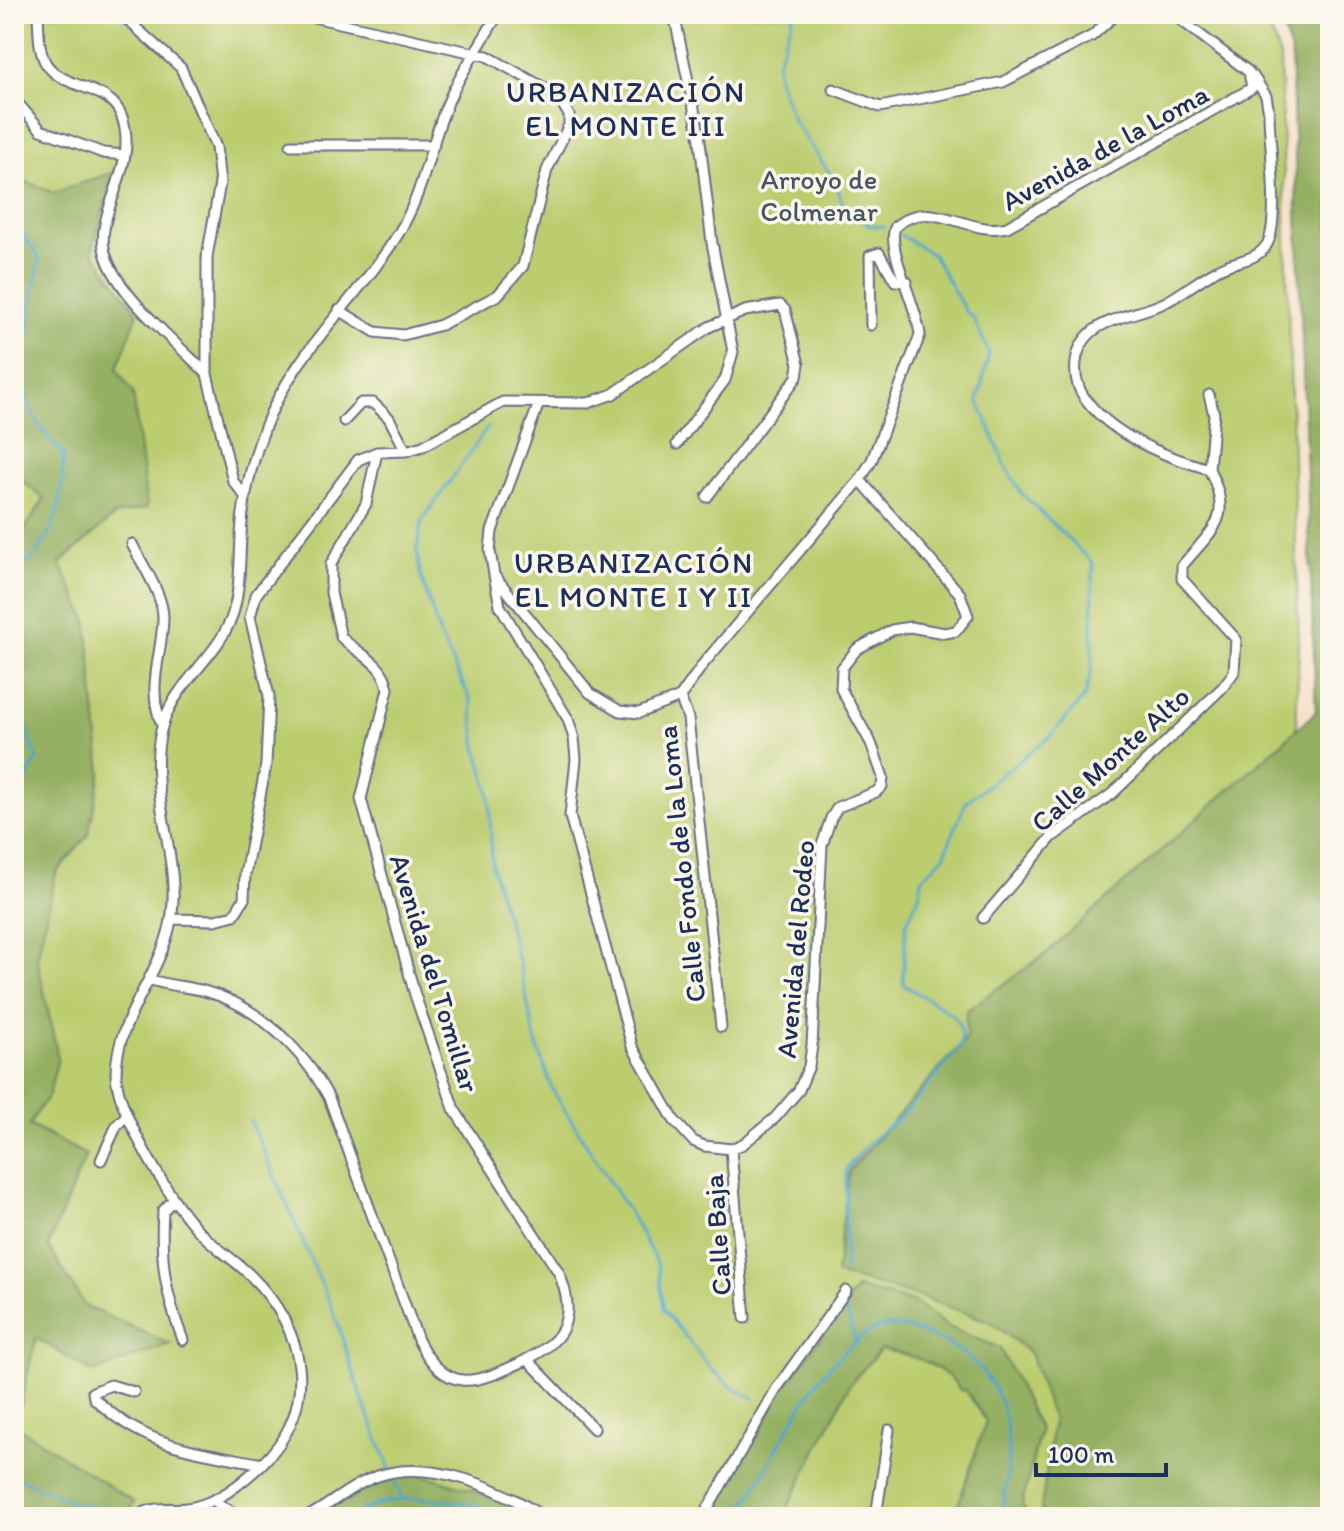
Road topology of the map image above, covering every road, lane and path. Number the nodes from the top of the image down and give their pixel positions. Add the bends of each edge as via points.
1 (38, 14) edge
2 (305, 14) edge
3 (498, 14) edge
4 (674, 14) edge
5 (1116, 14) edge
6 (1173, 14) edge
7 (124, 15) edge
8 (475, 54) junction
9 (1249, 72) junction
10 (833, 89) dead end
11 (1250, 91) junction
12 (1264, 92) junction
13 (14, 99) edge
14 (291, 145) dead end
15 (434, 145) junction
16 (124, 155) junction
17 (907, 282) junction
18 (339, 310) junction
19 (728, 319) junction
20 (871, 325) dead end
21 (207, 374) junction
22 (1209, 395) dead end
23 (539, 403) junction
24 (344, 421) dead end
25 (677, 444) dead end
26 (406, 451) junction
27 (377, 452) junction
28 (1209, 469) junction
29 (860, 480) junction
30 (245, 496) junction
31 (707, 497) dead end
32 (132, 544) dead end
33 (494, 575) junction
34 (237, 582) junction
35 (256, 595) junction
36 (244, 596) junction
37 (511, 599) junction
38 (234, 604) junction
39 (251, 605) junction
40 (246, 615) junction
41 (506, 616) junction
42 (230, 621) junction
43 (680, 697) junction
44 (156, 703) junction
45 (169, 707) junction
46 (162, 725) junction
47 (983, 918) dead end
48 (171, 919) junction
49 (149, 979) junction
50 (721, 1027) dead end
51 (126, 1116) junction
52 (731, 1149) junction
53 (101, 1160) dead end
54 (174, 1199) junction
55 (846, 1291) dead end
56 (745, 1318) dead end
57 (183, 1340) dead end
58 (527, 1359) junction
59 (134, 1392) dead end
60 (594, 1429) dead end
61 (889, 1430) dead end
62 (262, 1464) junction
63 (214, 1501) junction
64 (137, 1516) edge
65 (241, 1517) edge
66 (307, 1517) edge
67 (543, 1517) edge
68 (703, 1517) edge
69 (876, 1517) edge

1 - 16 street via 41,51 51,70 102,94 118,108 125,128
2 - 8 street
3 - 8 street
4 - 19 street
5 - 10 street via 1092,36 1003,82 880,107
6 - 9 street
7 - 21 street via 181,68 216,147 220,183 207,257
8 - 15 street via 444,110
8 - 18 street via 557,95 569,115 543,183 523,266 498,295 420,331 375,332
9 - 11 street
9 - 12 street
11 - 12 street
11 - 17 street, Avenida de la Loma via 1007,227 987,230 928,214 901,221 892,240
12 - 28 street via 1272,222 1266,246 1164,303 1102,324 1089,334 1076,363 1076,379 1093,408 1152,450
13 - 16 street via 41,130 103,153
14 - 15 street
15 - 18 street via 402,227
16 - 21 street via 104,231 108,263 124,287
17 - 20 street, Avenida de la Loma via 895,281 879,253 870,256
17 - 29 street, Avenida de la Loma via 920,335
18 - 30 street via 278,395
19 - 23 street via 613,394 588,403
19 - 25 street via 733,352 728,372
19 - 31 street via 763,305 783,306 799,364 797,377
21 - 30 street via 233,481
22 - 28 street, Calle Monte Alto via 1214,414
23 - 26 street via 503,402
23 - 33 street via 492,531
24 - 26 street via 361,403 373,403 389,418
26 - 27 street
27 - 35 street via 358,460
27 - 58 street, Avenida del Tomillar via 366,504 337,551 330,576 341,637 378,666 388,689 361,799 415,995 454,1109 565,1288 563,1329
28 - 47 street, Calle Monte Alto via 1222,508 1217,523 1182,566 1182,579 1236,639 1234,672 1113,793 1052,837
29 - 43 street, Avenida de la Loma
29 - 52 street, Avenida del Rodeo via 960,594 968,616 956,631 892,630 857,649 842,668 841,689 871,743 882,786 838,807 822,845 806,1078 775,1118
30 - 34 street
32 - 44 street via 162,606
33 - 37 street
33 - 41 street
34 - 36 street
34 - 38 street
35 - 36 street
35 - 39 street
36 - 38 street
36 - 39 street
37 - 41 street
37 - 43 street via 571,673 605,703 639,713
38 - 40 street
38 - 42 street
39 - 40 street
40 - 42 street
40 - 48 street via 269,696 266,765 244,899 234,915 225,918
41 - 52 street via 568,719 574,738 570,816 632,1046 682,1131 704,1146
42 - 45 street
43 - 50 street, Calle Fondo de la Loma via 688,718
44 - 45 street
44 - 46 street
45 - 46 street
46 - 48 street via 159,796
48 - 49 street
49 - 51 street via 117,1059 117,1085
49 - 58 street, Avenida del Tomillar via 203,991 251,1012 316,1074 418,1340 433,1364 471,1383
51 - 53 street
51 - 54 street
52 - 56 street, Calle Baja
54 - 57 street via 163,1211 160,1254
54 - 62 street via 202,1235 266,1293 299,1362 296,1410 284,1437
55 - 68 street via 777,1388
58 - 60 street
59 - 62 street via 111,1385 93,1392 117,1421 152,1440
61 - 69 street
62 - 63 street
63 - 64 street via 151,1509
63 - 65 street
66 - 67 street via 377,1476 405,1472 473,1483 517,1499

